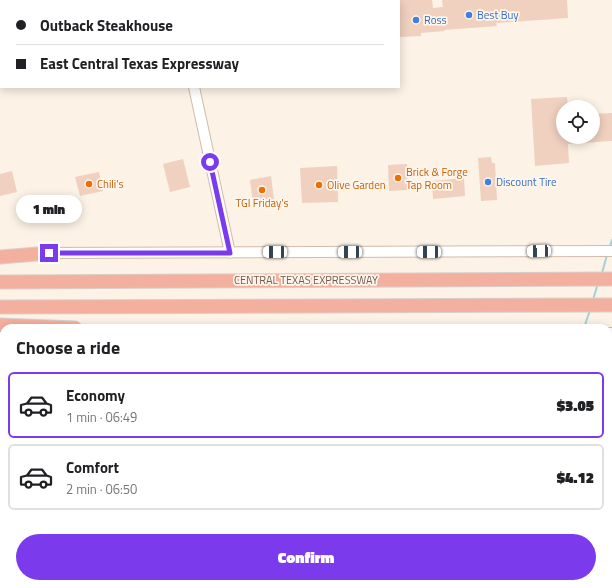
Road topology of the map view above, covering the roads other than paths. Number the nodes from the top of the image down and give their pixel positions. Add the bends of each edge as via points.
1 (194, 88) edge
2 (612, 251) edge
3 (0, 252) edge
4 (49, 253) junction
5 (230, 253) junction
6 (0, 257) edge
7 (612, 279) edge
8 (0, 282) edge
9 (612, 305) edge
10 (0, 307) edge

1 - 5 main road
2 - 5 main road
3 - 4 main road
4 - 5 main road
4 - 6 highway
7 - 8 highway, CENTRAL TEXAS EXPRESSWAY
9 - 10 highway

